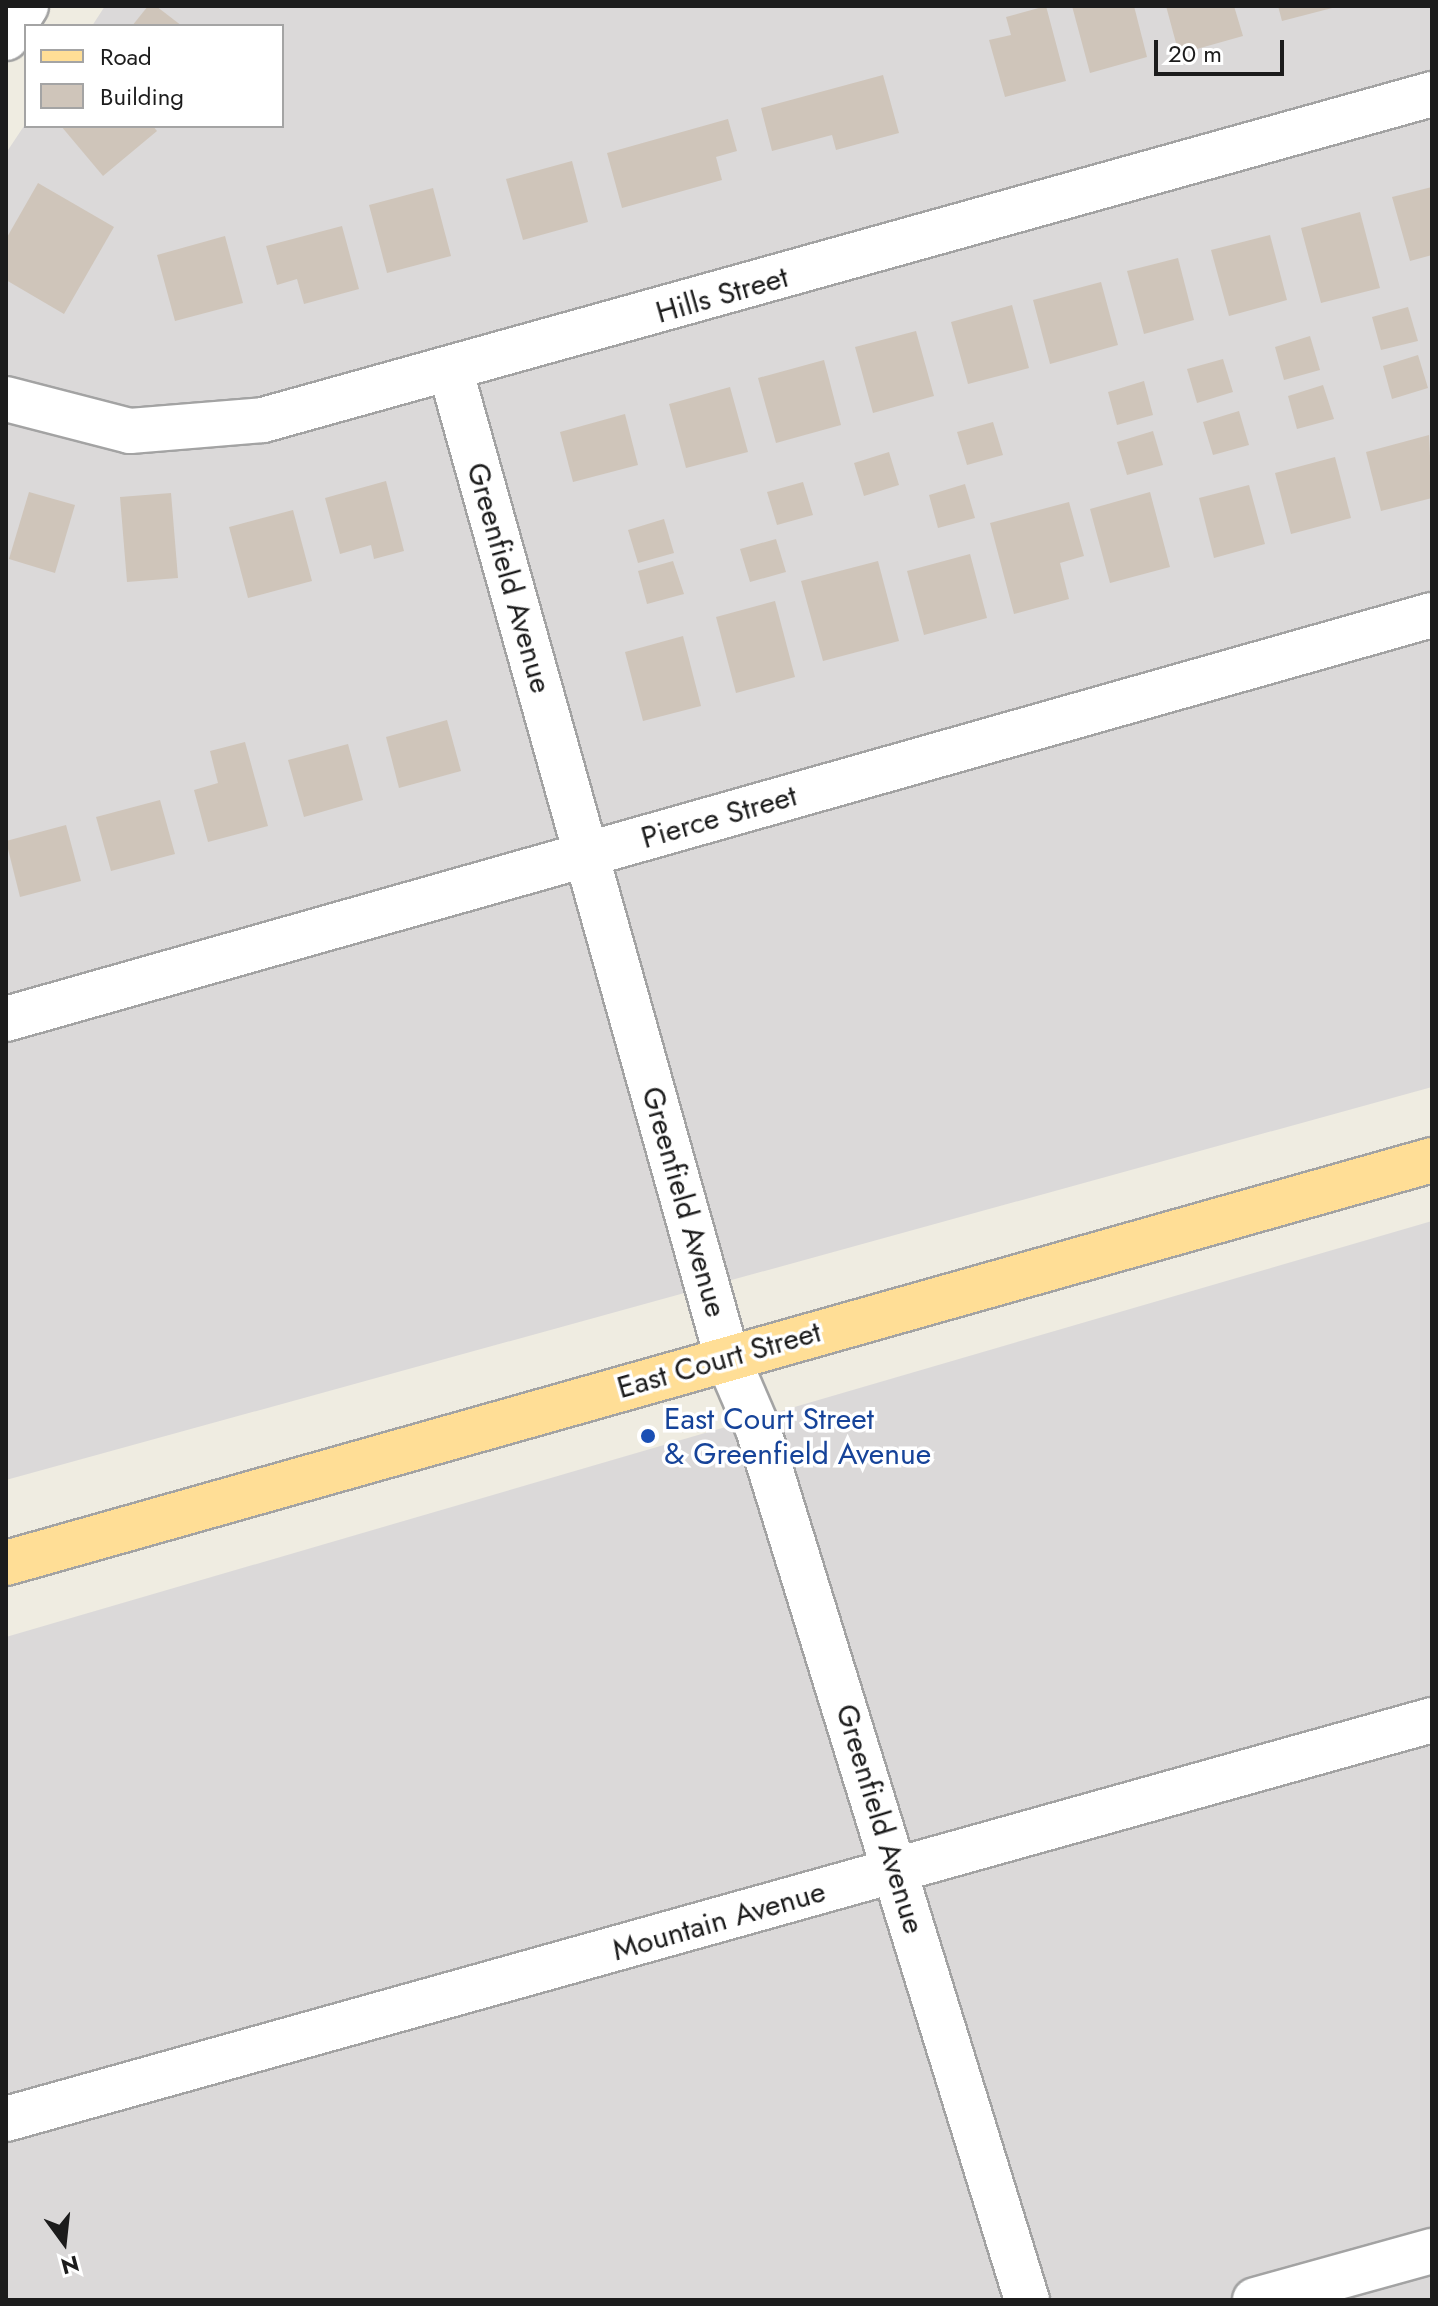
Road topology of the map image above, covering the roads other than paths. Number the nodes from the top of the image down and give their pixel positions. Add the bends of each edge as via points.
1 (26, 6) edge
2 (6, 38) edge
3 (1432, 94) edge
4 (451, 372) junction
5 (6, 399) edge
6 (1432, 615) edge
7 (585, 855) junction
8 (6, 1019) edge
9 (1432, 1160) edge
10 (727, 1357) junction
11 (6, 1563) edge
12 (1432, 1720) edge
13 (896, 1871) junction
14 (6, 2119) edge
15 (1432, 2251) edge
16 (1027, 2300) edge
17 (1255, 2300) edge

1 - 2 street
3 - 4 street, Hills Street
4 - 5 street, Hills Street via 263,420 130,431
4 - 7 street, Greenfield Avenue
6 - 7 street, Pierce Street
7 - 8 street, Pierce Street
7 - 10 street, Greenfield Avenue
9 - 10 main road, East Court Street
10 - 11 main road, East Court Street
10 - 13 street, Greenfield Avenue via 758,1429
12 - 13 street, Mountain Avenue
13 - 14 street, Mountain Avenue
13 - 16 street, Greenfield Avenue
15 - 17 street

